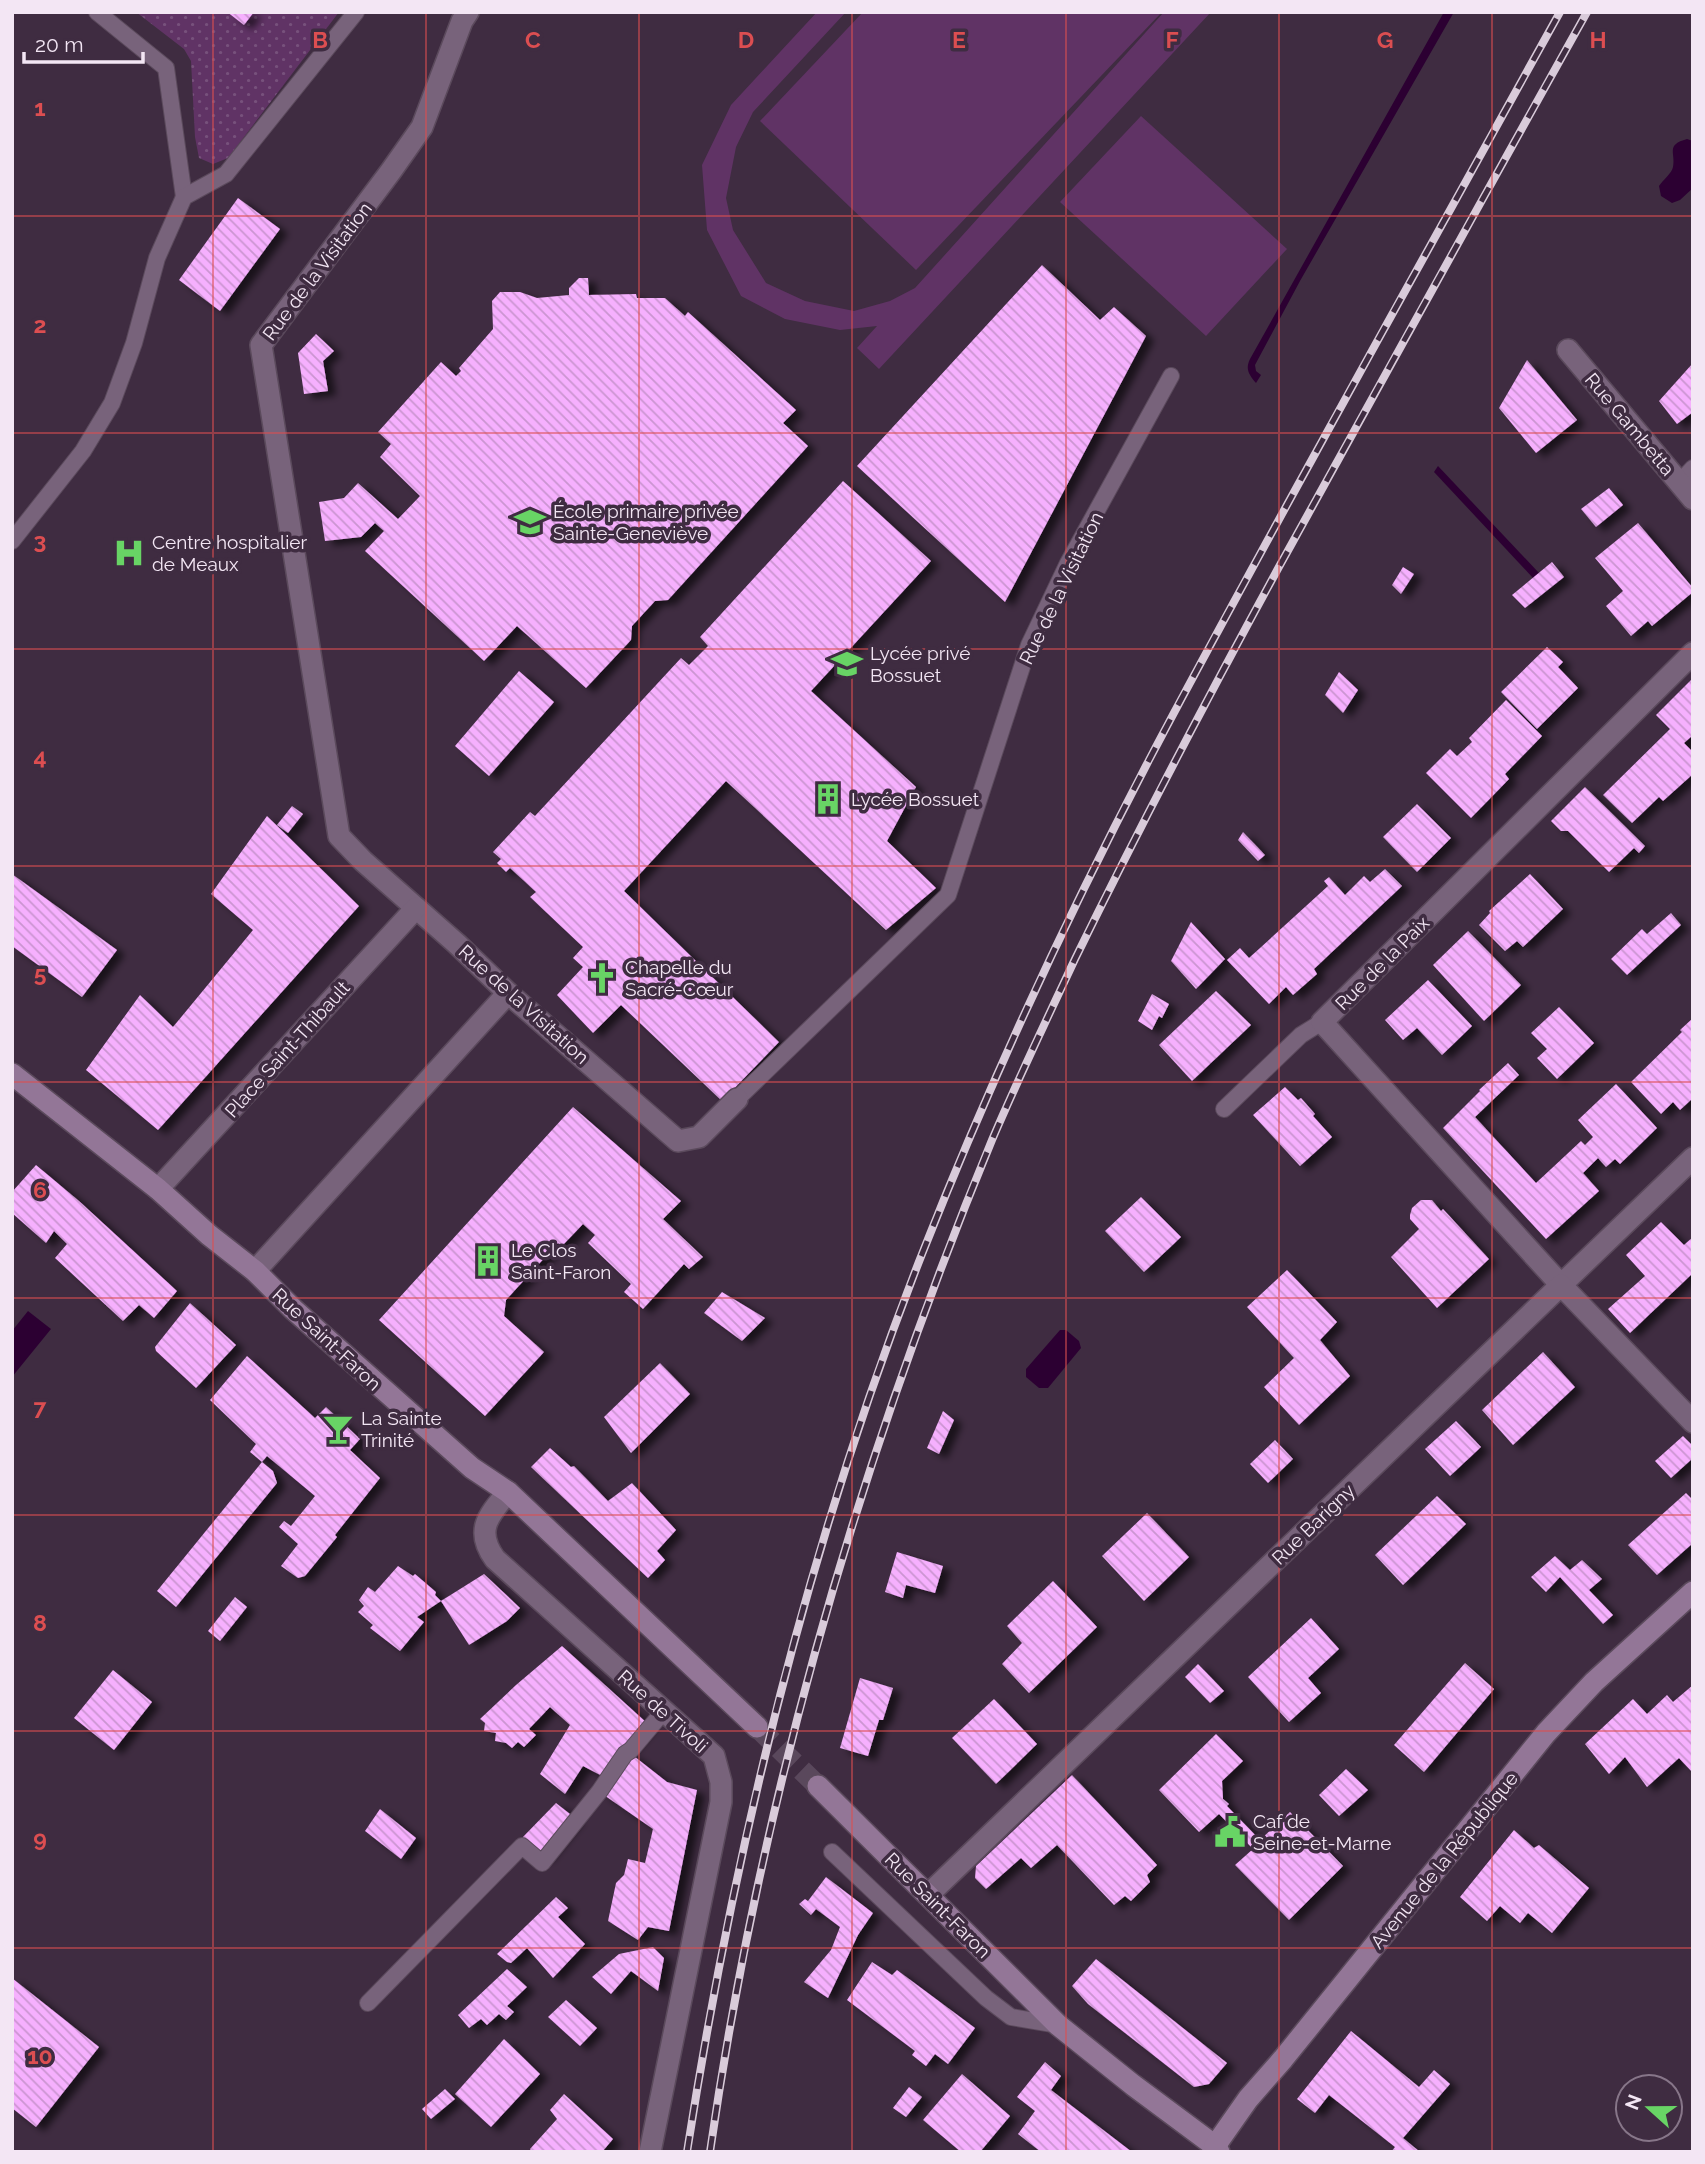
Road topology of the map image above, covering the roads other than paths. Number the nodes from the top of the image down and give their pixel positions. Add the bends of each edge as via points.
1 (97, 12) edge
2 (356, 12) edge
3 (468, 12) edge
4 (184, 197) junction
5 (1568, 349) dead end
6 (1171, 376) dead end
7 (1688, 483) edge
8 (12, 541) edge
9 (1693, 653) edge
10 (416, 908) junction
11 (508, 993) junction
12 (1322, 1022) junction
13 (12, 1074) edge
14 (737, 1099) joint
15 (1224, 1109) dead end
16 (1693, 1158) edge
17 (158, 1189) junction
18 (255, 1271) junction
19 (1561, 1285) junction
20 (1693, 1422) edge
21 (508, 1492) junction
22 (1693, 1592) edge
23 (663, 1712) junction
24 (757, 1727) tunnel mouth
25 (818, 1786) tunnel mouth
26 (832, 1852) dead end
27 (928, 1895) junction
28 (368, 2003) dead end
29 (1058, 2025) junction
30 (1217, 2149) edge
31 (650, 2152) edge

1 - 4 lane via 166,68
2 - 4 lane via 226,174
3 - 10 street, Rue de la Visitation via 422,127 261,345 339,836
4 - 8 lane via 158,258 112,403 83,451
5 - 7 street, Rue Gambetta
6 - 14 lane, Rue de la Visitation via 1068,563 1029,645 948,895
9 - 12 street, Rue de la Paix
10 - 11 street, Rue de la Visitation
10 - 17 street, Place Saint-Thibault
11 - 14 street, Rue de la Visitation via 678,1141 699,1138
11 - 18 street
12 - 15 lane via 1301,1035
12 - 19 street, Rue de la Paix
13 - 17 street, Rue Saint-Faron
16 - 19 street, Rue Barigny
17 - 18 street, Rue Saint-Faron
18 - 21 street, Rue Saint-Faron via 472,1468
19 - 20 street
19 - 27 street, Rue Barigny
21 - 23 street, Rue de Tivoli via 485,1525 487,1548
21 - 24 street, Rue Saint-Faron
22 - 30 street, Avenue de la République via 1594,1682 1546,1733 1248,2099
23 - 28 lane via 542,1863 522,1846
23 - 31 street, Rue de Tivoli via 714,1756 722,1782
25 - 27 street, Rue Saint-Faron
26 - 29 lane, Rue Saint-Faron via 986,1998 1011,2017
27 - 29 street, Rue Saint-Faron
29 - 30 street, Rue Saint-Faron

